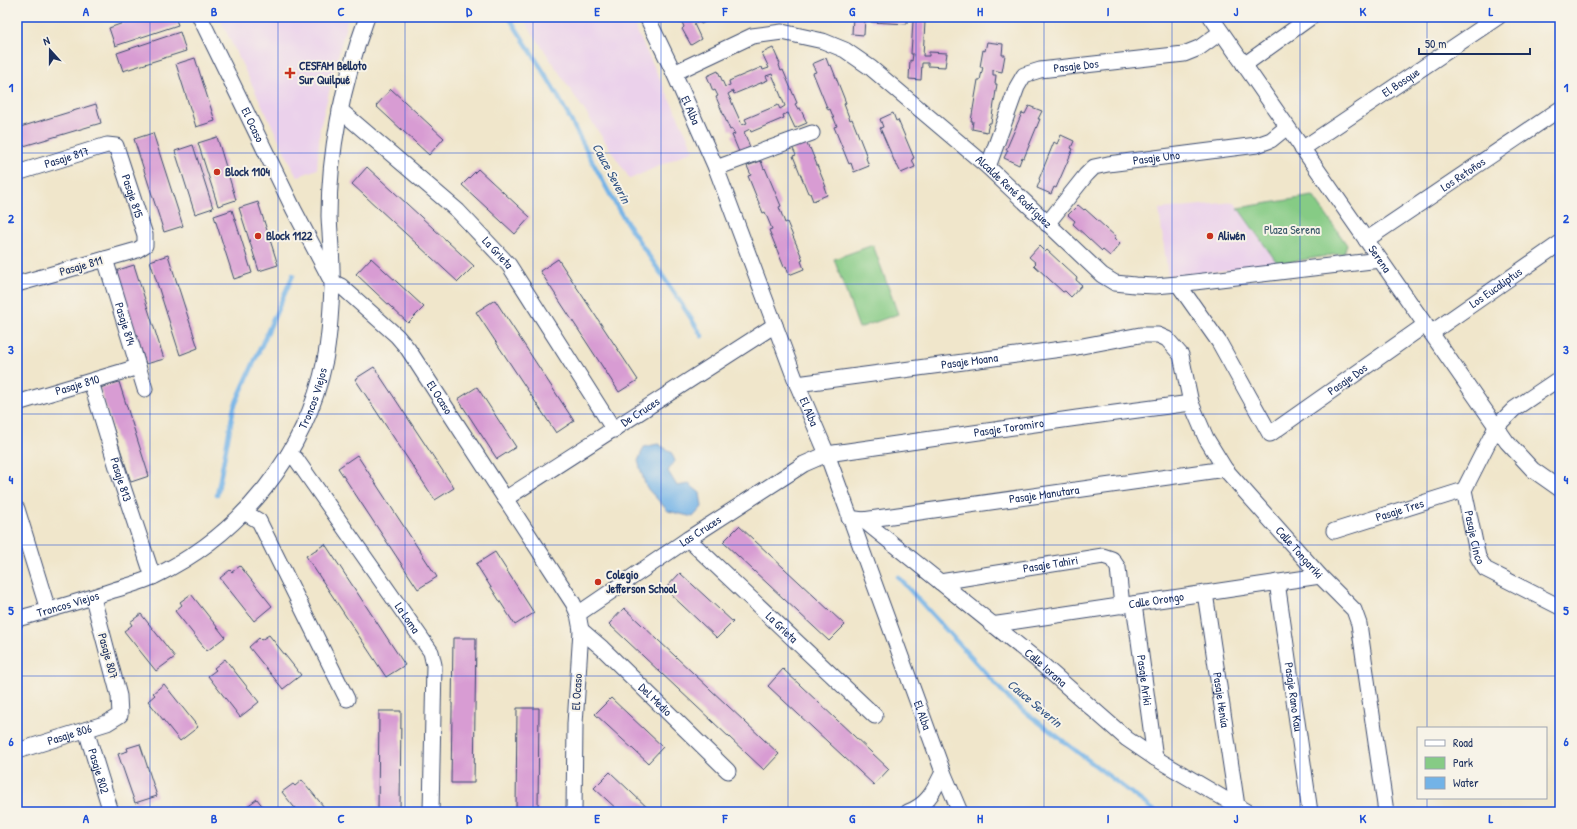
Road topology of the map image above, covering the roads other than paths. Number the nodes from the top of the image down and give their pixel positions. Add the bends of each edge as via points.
1 (200, 17) edge
2 (367, 17) edge
3 (647, 17) edge
4 (1211, 17) edge
5 (1311, 17) edge
6 (1498, 17) edge
7 (1221, 32) junction
8 (1244, 65) junction
9 (674, 73) junction
10 (1560, 109) edge
11 (340, 110) junction
12 (1287, 127) junction
13 (812, 133) dead end
14 (116, 146) joint
15 (1302, 149) junction
16 (988, 167) junction
17 (716, 168) junction
18 (17, 173) edge
19 (1047, 224) junction
20 (1366, 240) junction
21 (1560, 243) edge
22 (145, 245) joint
23 (106, 259) junction
24 (1380, 260) junction
25 (332, 282) junction
26 (17, 284) edge
27 (1178, 284) junction
28 (775, 325) junction
29 (1428, 329) junction
30 (1140, 335) joint
31 (138, 367) junction
32 (1560, 378) edge
33 (91, 382) junction
34 (797, 384) junction
35 (145, 389) dead end
36 (17, 403) edge
37 (1191, 403) junction
38 (1496, 427) junction
39 (614, 430) junction
40 (827, 454) junction
41 (288, 455) junction
42 (1225, 469) junction
43 (1560, 489) edge
44 (1464, 490) junction
45 (505, 499) junction
46 (17, 510) edge
47 (244, 512) junction
48 (856, 519) junction
49 (1334, 531) dead end
50 (688, 539) junction
51 (1320, 576) junction
52 (153, 577) junction
53 (940, 582) junction
54 (1277, 582) junction
55 (1205, 593) junction
56 (93, 598) junction
57 (1128, 605) junction
58 (1560, 607) edge
59 (48, 610) junction
60 (578, 614) junction
61 (17, 619) edge
62 (991, 625) junction
63 (580, 630) junction
64 (347, 699) dead end
65 (120, 715) joint
66 (875, 716) dead end
67 (86, 730) junction
68 (17, 751) edge
69 (1155, 758) junction
70 (728, 771) dead end
71 (943, 772) junction
72 (1242, 809) edge
73 (111, 812) edge
74 (431, 812) edge
75 (574, 812) edge
76 (908, 812) edge
77 (960, 812) edge
78 (1310, 812) edge
79 (1386, 812) edge

1 - 25 street, El Ocaso
2 - 11 street, Troncos Viejos
3 - 9 street, El Alba
4 - 7 street, Serena
5 - 8 street
6 - 15 street, El Bosque
7 - 8 street, Serena
7 - 16 street, Pasaje Dos via 1199,48 1184,54 1040,70 1024,75
8 - 12 street, Serena
9 - 16 street, Alcalde René Rodríguez via 752,36 782,32 822,41 845,50 871,68
9 - 17 street, El Alba
10 - 20 street, Los Retoños
11 - 25 street, Troncos Viejos via 332,159
11 - 39 street, La Grieta via 458,211 509,265
12 - 15 street, Serena
12 - 19 street, Pasaje Uno via 1271,140 1258,145 1094,167
13 - 17 street
14 - 18 street, Pasaje 817 via 107,145
14 - 22 street, Pasaje 815 via 146,235
15 - 20 street, Serena
16 - 19 street, Alcalde René Rodríguez
17 - 28 street, El Alba
19 - 27 street, Alcalde René Rodríguez via 1102,275 1115,283 1155,286
20 - 24 street, Serena
21 - 29 street, Los Eucaliptus
22 - 23 street, Pasaje 811 via 137,250
23 - 26 street, Pasaje 811
23 - 31 street, Pasaje 814
24 - 27 street, Alcalde René Rodríguez
24 - 29 street, Serena
25 - 41 street, Troncos Viejos via 329,334 319,384 303,426
25 - 45 street, El Ocaso via 341,286 408,349
27 - 29 street, Pasaje Dos via 1218,342 1270,434
28 - 34 street, El Alba
28 - 39 street, De Cruces
29 - 38 street, Serena
30 - 34 street, Pasaje Moana via 1077,347
30 - 37 street, Calle Tongariki via 1158,335 1167,339 1176,348 1181,355
31 - 33 street, Pasaje 810
31 - 35 street, Pasaje 814
32 - 38 street via 1514,409
33 - 36 street, Pasaje 810
33 - 52 street, Pasaje 813 via 122,487
34 - 40 street, El Alba
37 - 40 street, Pasaje Toromiro
37 - 42 street, Calle Tongariki via 1206,438
38 - 43 street, Serena via 1519,457
38 - 44 street
39 - 45 street, De Cruces
40 - 48 street, El Alba
40 - 50 street, Las Cruces via 804,464
41 - 47 street, Troncos Viejos
41 - 74 street, La Loma via 296,459 431,652 434,665
42 - 48 street, Pasaje Manutara
42 - 51 street, Calle Tongariki
44 - 49 street, Pasaje Tres
44 - 58 street, Pasaje Cinco via 1478,557 1485,569
45 - 60 street, El Ocaso
46 - 59 street
47 - 52 street, Troncos Viejos via 211,542
47 - 64 street via 259,521
48 - 53 street, Calle Iorana
48 - 71 street, El Alba
50 - 60 street, Las Cruces
50 - 66 street, La Grieta
51 - 54 street, Calle Orongo
51 - 79 street, Calle Tongariki via 1354,610 1359,624
52 - 56 street, Troncos Viejos
53 - 57 street, Pasaje Tahiri via 1103,556 1112,559 1118,568
53 - 62 street, Calle Iorana
54 - 55 street, Calle Orongo
54 - 78 street, Pasaje Rano Kau
55 - 57 street, Calle Orongo
55 - 72 street, Pasaje Henúa
56 - 59 street, Troncos Viejos
56 - 65 street, Pasaje 807 via 119,696
57 - 62 street, Calle Orongo
57 - 69 street, Pasaje Ariki
59 - 61 street, Troncos Viejos
60 - 63 street, El Ocaso
62 - 69 street, Calle Iorana via 1037,660 1127,739
63 - 70 street, Del Medio via 602,648
63 - 75 street, El Ocaso
65 - 67 street, Pasaje 806 via 107,723
67 - 68 street, Pasaje 806
67 - 73 street, Pasaje 802
69 - 72 street, Calle Iorana
71 - 76 street via 931,796 919,808
71 - 77 street, El Alba

